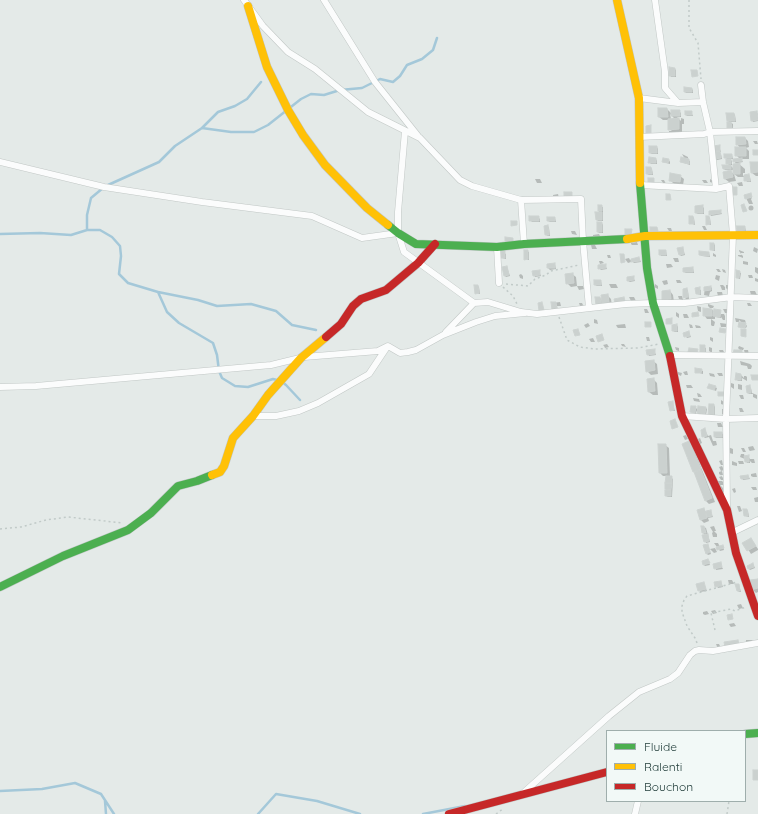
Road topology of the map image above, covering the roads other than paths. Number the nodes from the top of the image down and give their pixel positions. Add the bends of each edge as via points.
1 (324, 0) edge
2 (617, 0) edge
3 (655, 0) edge
4 (246, 3) edge
5 (701, 85) road end
6 (639, 98) junction
7 (703, 102) junction
8 (678, 103) junction
9 (405, 131) junction
10 (758, 131) edge
11 (710, 132) junction
12 (639, 137) junction
13 (420, 138) junction
14 (0, 162) edge
15 (640, 185) junction
16 (716, 189) junction
17 (521, 200) junction
18 (398, 233) junction
19 (733, 235) junction
20 (758, 235) edge
21 (645, 236) junction
22 (583, 241) junction
23 (435, 244) junction
24 (524, 244) junction
25 (497, 246) junction
26 (418, 263) junction
27 (499, 283) road end
28 (732, 297) junction
29 (758, 298) edge
30 (474, 303) junction
31 (653, 303) junction
32 (589, 308) junction
33 (525, 313) junction
34 (443, 335) junction
35 (388, 346) junction
36 (670, 355) junction
37 (729, 356) junction
38 (758, 356) edge
39 (301, 358) junction
40 (0, 387) edge
41 (253, 416) junction
42 (682, 416) junction
43 (758, 418) edge
44 (726, 419) junction
45 (727, 510) junction
46 (758, 520) edge
47 (731, 533) junction
48 (0, 587) edge
49 (758, 616) edge
50 (758, 643) edge
51 (746, 734) edge
52 (758, 734) edge
53 (606, 772) edge
54 (522, 794) junction
55 (638, 802) edge
56 (449, 814) edge
57 (635, 814) edge

1 - 13 street via 375,82
2 - 6 street
3 - 8 street via 665,88
4 - 9 street via 263,26 288,52 315,69 368,112
4 - 18 street via 267,67 302,135 325,165 367,208
5 - 7 street
6 - 8 street
6 - 12 street
7 - 8 street
7 - 11 street
9 - 13 street
9 - 18 street
10 - 11 street
11 - 12 street
11 - 16 street
12 - 15 street
13 - 17 street via 460,180
14 - 18 street via 104,187 312,216 362,238
15 - 16 street
15 - 21 street
16 - 19 street via 728,186
17 - 22 street via 581,199
17 - 24 street
18 - 23 street via 416,244
18 - 26 street via 404,252
19 - 20 street
19 - 21 street
19 - 28 street
21 - 22 street
21 - 31 street
22 - 24 street
22 - 32 street
23 - 25 street
23 - 26 street
24 - 25 street
25 - 27 street
26 - 30 street
26 - 39 street via 386,290 361,299 341,324
28 - 29 street
28 - 31 street via 685,303
28 - 37 street
30 - 33 street via 488,302
30 - 34 street
31 - 32 street
31 - 36 street
32 - 33 street
33 - 34 street via 495,316
34 - 35 street via 408,352 400,353
35 - 39 street via 378,351
35 - 41 street via 369,374 318,403 299,411 276,416
36 - 37 street
36 - 42 street
37 - 38 street
37 - 44 street
39 - 40 street via 271,365 226,370
39 - 41 street
41 - 48 street via 233,438 220,472 178,486 151,513 128,530 63,556
42 - 44 street
42 - 45 street
43 - 44 street
44 - 45 street
45 - 47 street
46 - 47 street
47 - 49 street
50 - 54 street via 713,651 698,650 690,655 678,673 639,692
51 - 52 street
53 - 54 street
54 - 56 street
55 - 57 street

